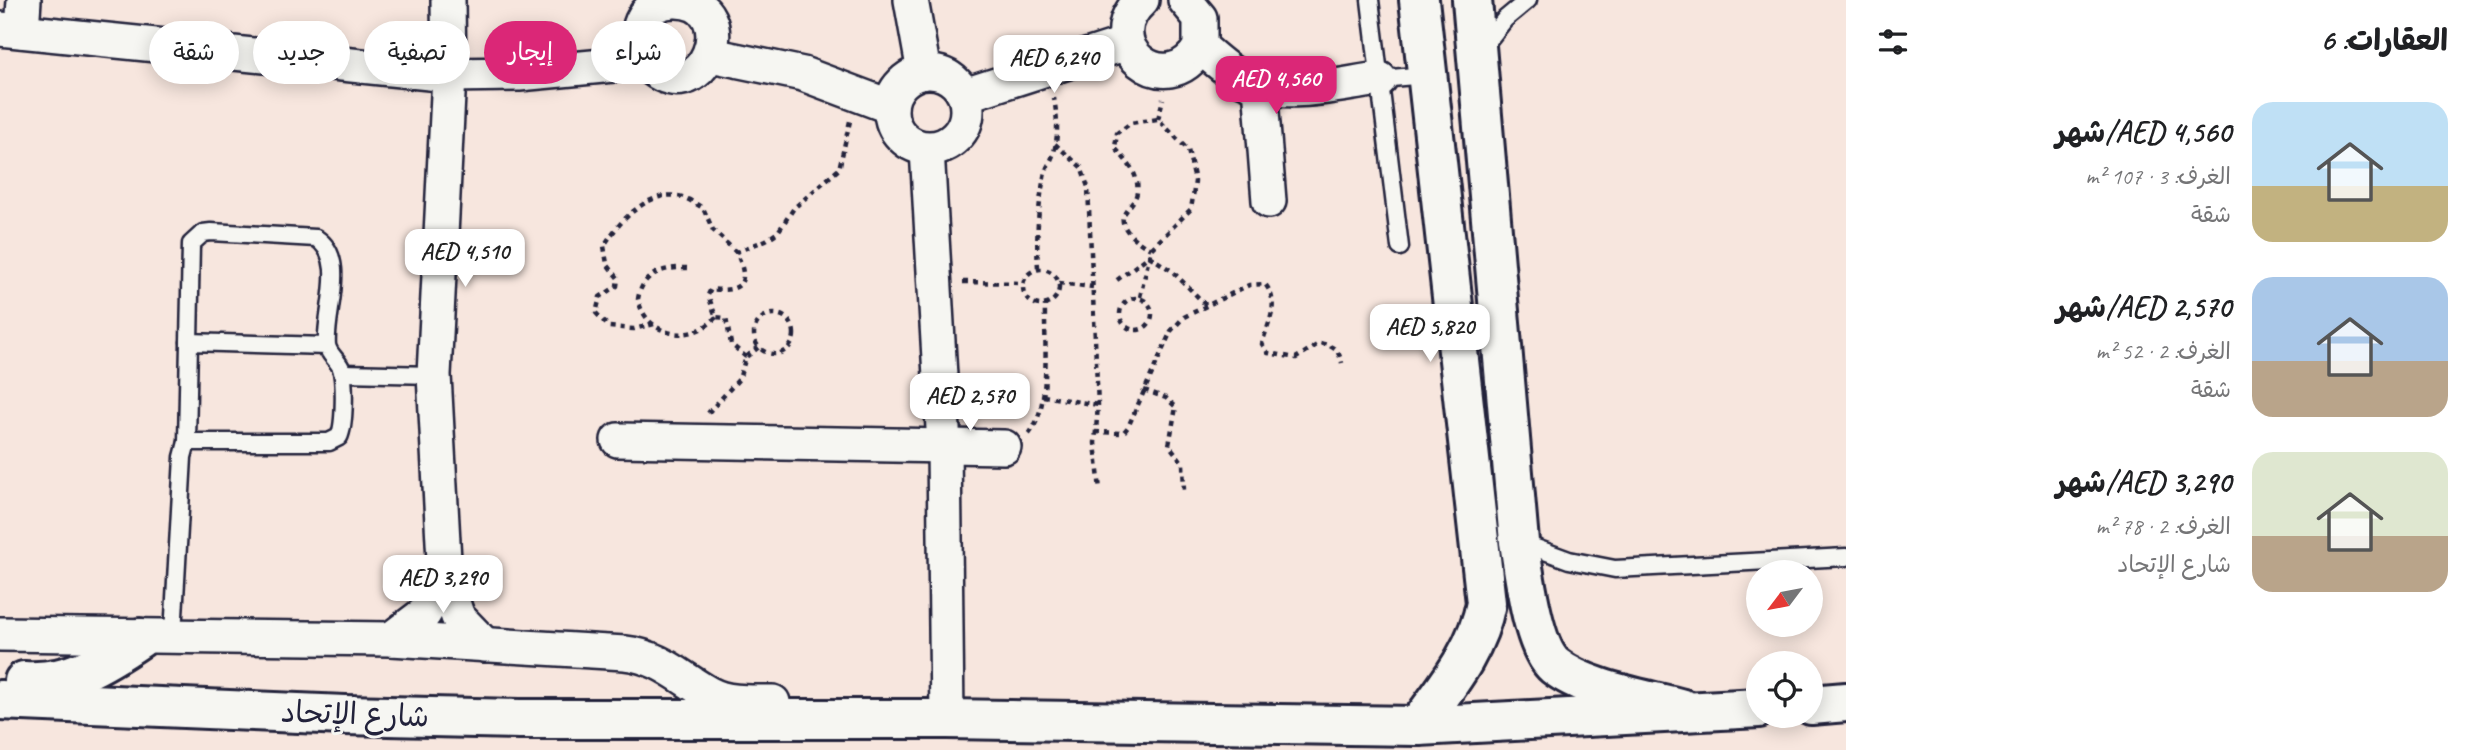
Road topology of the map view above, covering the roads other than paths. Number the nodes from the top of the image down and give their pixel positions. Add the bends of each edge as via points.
1 (449, 0) edge
2 (911, 0) edge
3 (1142, 0) edge
4 (1185, 0) edge
5 (1370, 0) edge
6 (1419, 0) edge
7 (1472, 0) edge
8 (1528, 0) edge
9 (15, 20) edge
10 (449, 21) edge
11 (642, 21) edge
12 (1127, 43) junction
13 (1200, 47) junction
14 (1478, 54) junction
15 (711, 55) junction
16 (364, 64) edge
17 (591, 67) edge
18 (924, 72) junction
19 (470, 75) edge
20 (686, 75) edge
21 (1426, 75) junction
22 (1380, 79) junction
23 (449, 84) edge
24 (1260, 86) junction
25 (965, 96) junction
26 (891, 107) junction
27 (927, 149) junction
28 (1269, 201) dead end
29 (1400, 247) dead end
30 (189, 342) junction
31 (327, 346) junction
32 (342, 373) junction
33 (434, 375) junction
34 (618, 440) dead end
35 (187, 442) junction
36 (944, 446) junction
37 (1004, 447) road end
38 (1519, 542) junction
39 (1846, 557) edge
40 (444, 579) junction
41 (0, 634) edge
42 (156, 636) junction
43 (391, 639) junction
44 (485, 645) junction
45 (0, 680) edge
46 (0, 699) edge
47 (1846, 702) edge
48 (1823, 704) edge
49 (1746, 710) edge
50 (1699, 713) junction
51 (947, 719) junction
52 (857, 720) junction
53 (1418, 726) junction

1 - 10 street
2 - 18 street
3 - 12 street via 1130,14
4 - 13 street via 1200,18
5 - 22 lane
6 - 21 main road
7 - 14 main road
8 - 14 lane via 1505,19
9 - 16 street
11 - 15 street via 652,9 670,1 690,4 706,16 714,34
12 - 13 street via 1144,65 1162,71 1180,67
12 - 25 street
13 - 24 street via 1242,79
14 - 38 main road
15 - 20 street via 699,70
15 - 26 street via 803,74
17 - 19 street
18 - 25 street via 953,80
18 - 26 street via 905,80
21 - 22 lane
21 - 53 main road via 1486,603 1480,630 1458,671
22 - 24 street via 1280,89
22 - 29 lane
23 - 33 street
24 - 28 street
25 - 27 street via 967,115 961,132 946,145
26 - 27 street via 900,135
27 - 36 street
30 - 31 lane
30 - 31 lane via 189,251 196,237 211,232 316,238 328,247 333,263
30 - 35 lane
31 - 32 lane
32 - 33 lane
32 - 35 lane via 341,432 335,440
33 - 40 street
34 - 36 street
35 - 42 lane
36 - 37 street
36 - 51 street
38 - 39 lane via 1569,561 1615,569
38 - 50 main road via 1536,630 1553,665 1612,691
40 - 43 street via 424,614
40 - 44 street via 458,617
41 - 42 street
42 - 43 street
42 - 45 main road via 79,675 56,681
43 - 44 street
44 - 52 street via 648,656 719,697 744,703 821,705
46 - 52 main road, شارع الإتحاد via 359,715
47 - 48 main road
49 - 50 main road, شارع الإتحاد
50 - 53 main road, شارع الإتحاد
51 - 52 main road, شارع الإتحاد
51 - 53 main road, شارع الإتحاد

